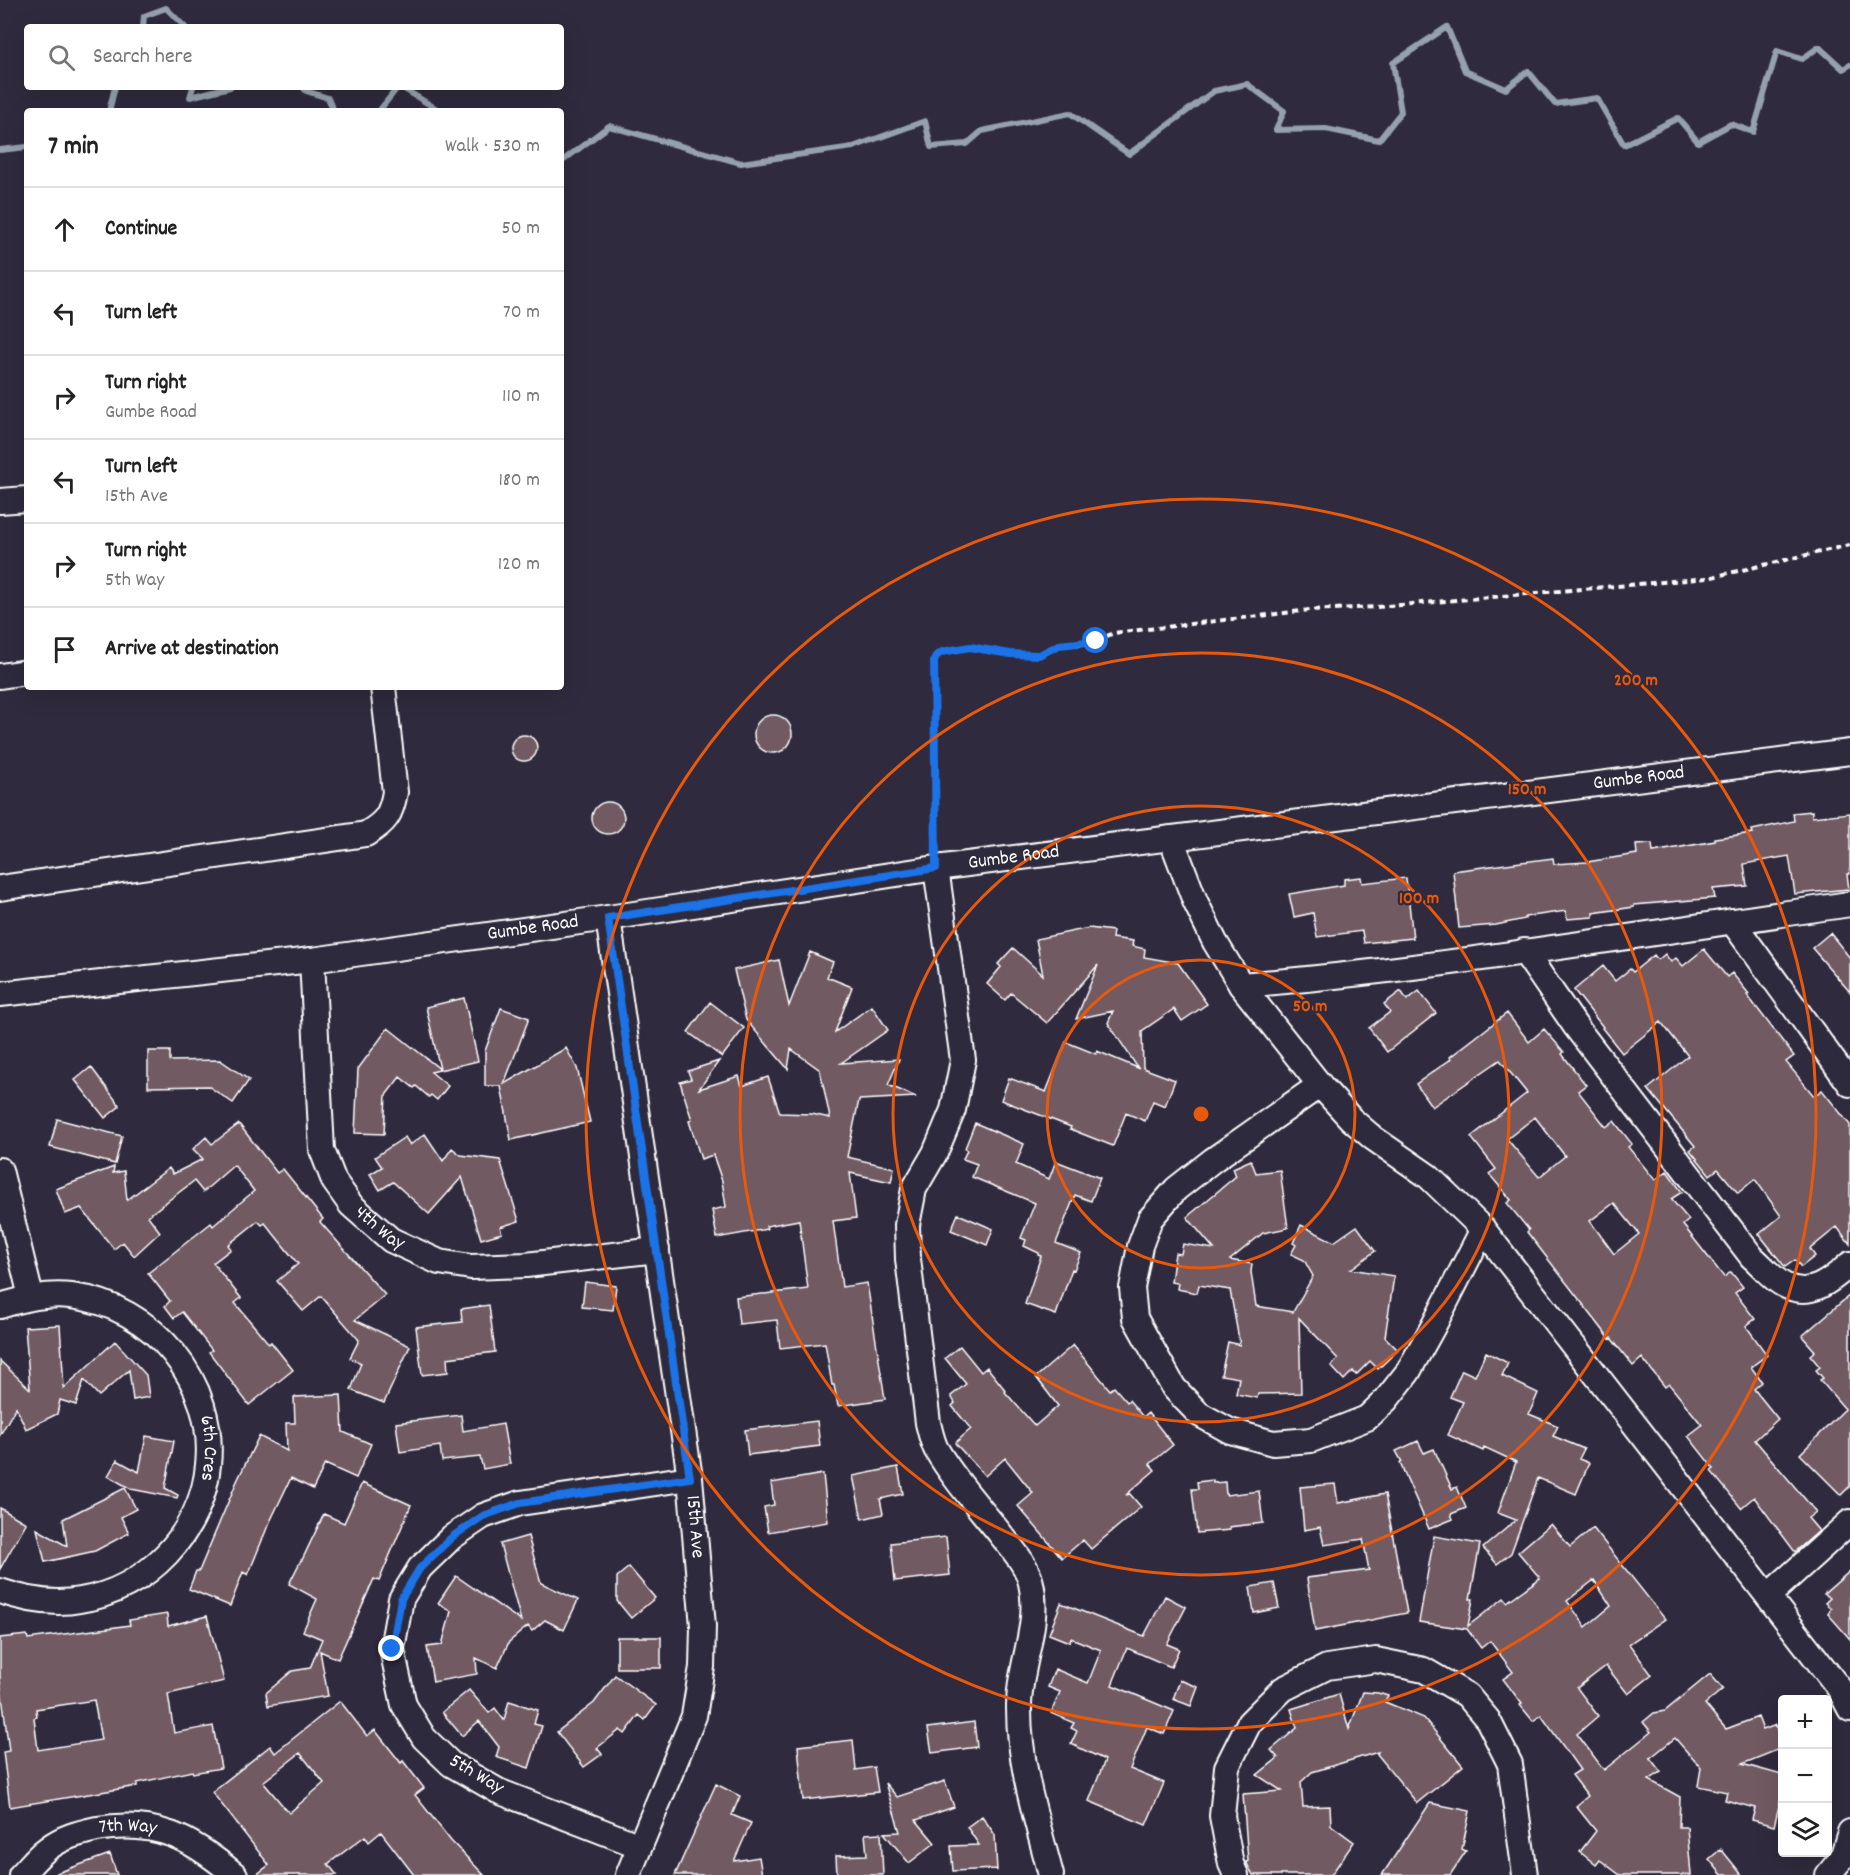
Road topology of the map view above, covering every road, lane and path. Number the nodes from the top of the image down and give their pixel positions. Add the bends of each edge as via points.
1 (24, 499) edge
2 (0, 501) edge
3 (1850, 545) edge
4 (24, 672) edge
5 (0, 676) edge
6 (383, 690) edge
7 (1850, 752) edge
8 (1172, 838) junction
9 (936, 868) junction
10 (0, 888) edge
11 (1850, 904) edge
12 (608, 918) junction
13 (1732, 921) junction
14 (1524, 951) junction
15 (312, 960) junction
16 (1241, 985) junction
17 (0, 994) edge
18 (1850, 1084) edge
19 (1320, 1085) junction
20 (0, 1170) edge
21 (1483, 1229) junction
22 (657, 1250) junction
23 (1850, 1264) edge
24 (31, 1297) junction
25 (0, 1306) edge
26 (690, 1478) junction
27 (1850, 1522) edge
28 (0, 1591) edge
29 (1768, 1596) junction
30 (1850, 1709) edge
31 (1850, 1832) edge
32 (640, 1846) junction
33 (21, 1875) edge
34 (235, 1875) edge
35 (628, 1875) edge
36 (1050, 1875) edge
37 (1236, 1875) edge
38 (1525, 1875) edge
39 (1828, 1875) edge

1 - 2 street
3 - 9 path via 1708,578 1218,620 1114,633 1090,643 1059,645 1039,655 970,647 942,652 934,661
4 - 5 street
6 - 10 street via 395,792 392,809 382,824 366,834
7 - 8 street, Gumbe Road
8 - 9 street, Gumbe Road
8 - 16 street via 1195,901
9 - 12 street, Gumbe Road
9 - 36 street via 963,1060 953,1110 914,1189 907,1225 908,1259 928,1423 935,1447 1020,1558 1031,1580 1034,1602 1019,1709 1023,1762
11 - 13 street
12 - 15 street, Gumbe Road
12 - 22 street, 15th Ave
13 - 14 street
13 - 18 street
14 - 16 street via 1318,979
14 - 23 street via 1576,1027 1752,1257 1783,1285 1805,1290 1829,1282
15 - 17 street, Gumbe Road
15 - 22 street, 4th Way via 322,1150 334,1181 351,1205 391,1240 439,1262 471,1267 526,1265
16 - 19 street
19 - 21 street via 1351,1119 1428,1176
19 - 21 street via 1176,1189 1150,1219 1140,1246 1132,1288 1135,1318 1174,1388 1199,1414 1230,1431 1273,1443 1311,1440 1367,1418 1408,1372
20 - 24 street
21 - 29 street
22 - 26 street, 15th Ave
24 - 25 street, 6th Cres
24 - 28 street, 6th Cres via 71,1296 110,1305 146,1324 175,1352 196,1386 207,1425 208,1465 199,1504 180,1539 153,1568 119,1590 80,1600 40,1602
26 - 32 street, 15th Ave via 703,1626 702,1667 694,1716
26 - 32 street, 5th Way via 520,1503 483,1516 452,1537 420,1568 401,1599 392,1649 404,1705 424,1738 451,1764 498,1791
27 - 29 street
29 - 30 street via 1839,1688
31 - 39 street via 1842,1858
32 - 35 street, 15th Ave
33 - 34 street, 7th Way via 47,1849 74,1834 113,1827 153,1828 179,1837 208,1852
37 - 38 street via 1222,1816 1227,1767 1249,1723 1283,1689 1318,1671 1376,1660 1424,1670 1467,1695 1488,1720 1510,1764

